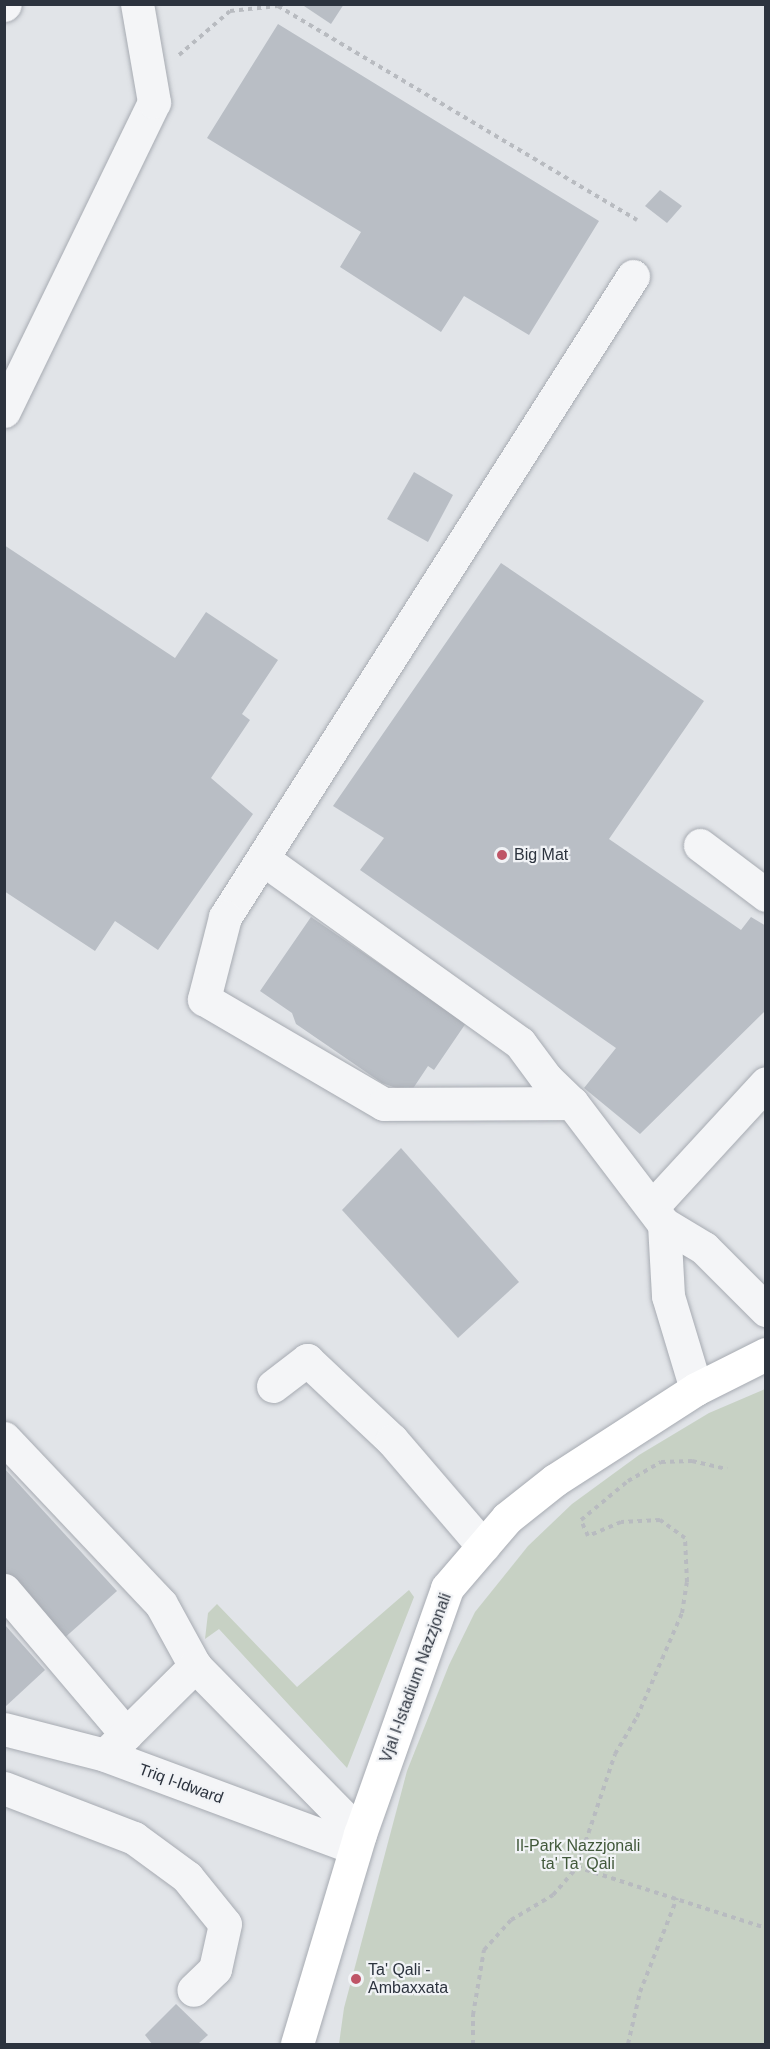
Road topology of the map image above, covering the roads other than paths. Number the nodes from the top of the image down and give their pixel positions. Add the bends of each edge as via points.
1 (137, 4) edge
2 (633, 276) dead end
3 (4, 411) edge
4 (700, 845) dead end
5 (262, 859) junction
6 (765, 895) edge
7 (765, 1083) edge
8 (572, 1103) junction
9 (658, 1215) junction
10 (765, 1310) edge
11 (765, 1354) edge
12 (273, 1386) dead end
13 (696, 1389) junction
14 (4, 1438) edge
15 (483, 1546) junction
16 (4, 1590) edge
17 (195, 1666) junction
18 (4, 1729) edge
19 (116, 1744) junction
20 (4, 1788) edge
21 (357, 1841) junction
22 (193, 1990) dead end
23 (297, 2044) edge

1 - 3 street via 154,102
2 - 5 street
4 - 6 street
5 - 8 street via 520,1043 546,1078
5 - 8 street via 225,917 204,999 384,1104
7 - 9 street
8 - 9 street
9 - 10 street via 704,1248
9 - 13 street via 668,1296
11 - 13 main road, Vjal l-Istadium Nazzjonali
12 - 15 street via 308,1360 392,1440
13 - 15 main road, Vjal l-Istadium Nazzjonali via 555,1480 507,1518
14 - 17 street via 161,1604
15 - 21 main road, Vjal l-Istadium Nazzjonali via 447,1588
16 - 19 street
17 - 19 street
17 - 21 street
18 - 19 street, Triq l-Idward
19 - 21 street, Triq l-Idward
20 - 22 street via 134,1838 187,1877 225,1924 215,1969
21 - 23 main road, Vjal l-Istadium Nazzjonali

